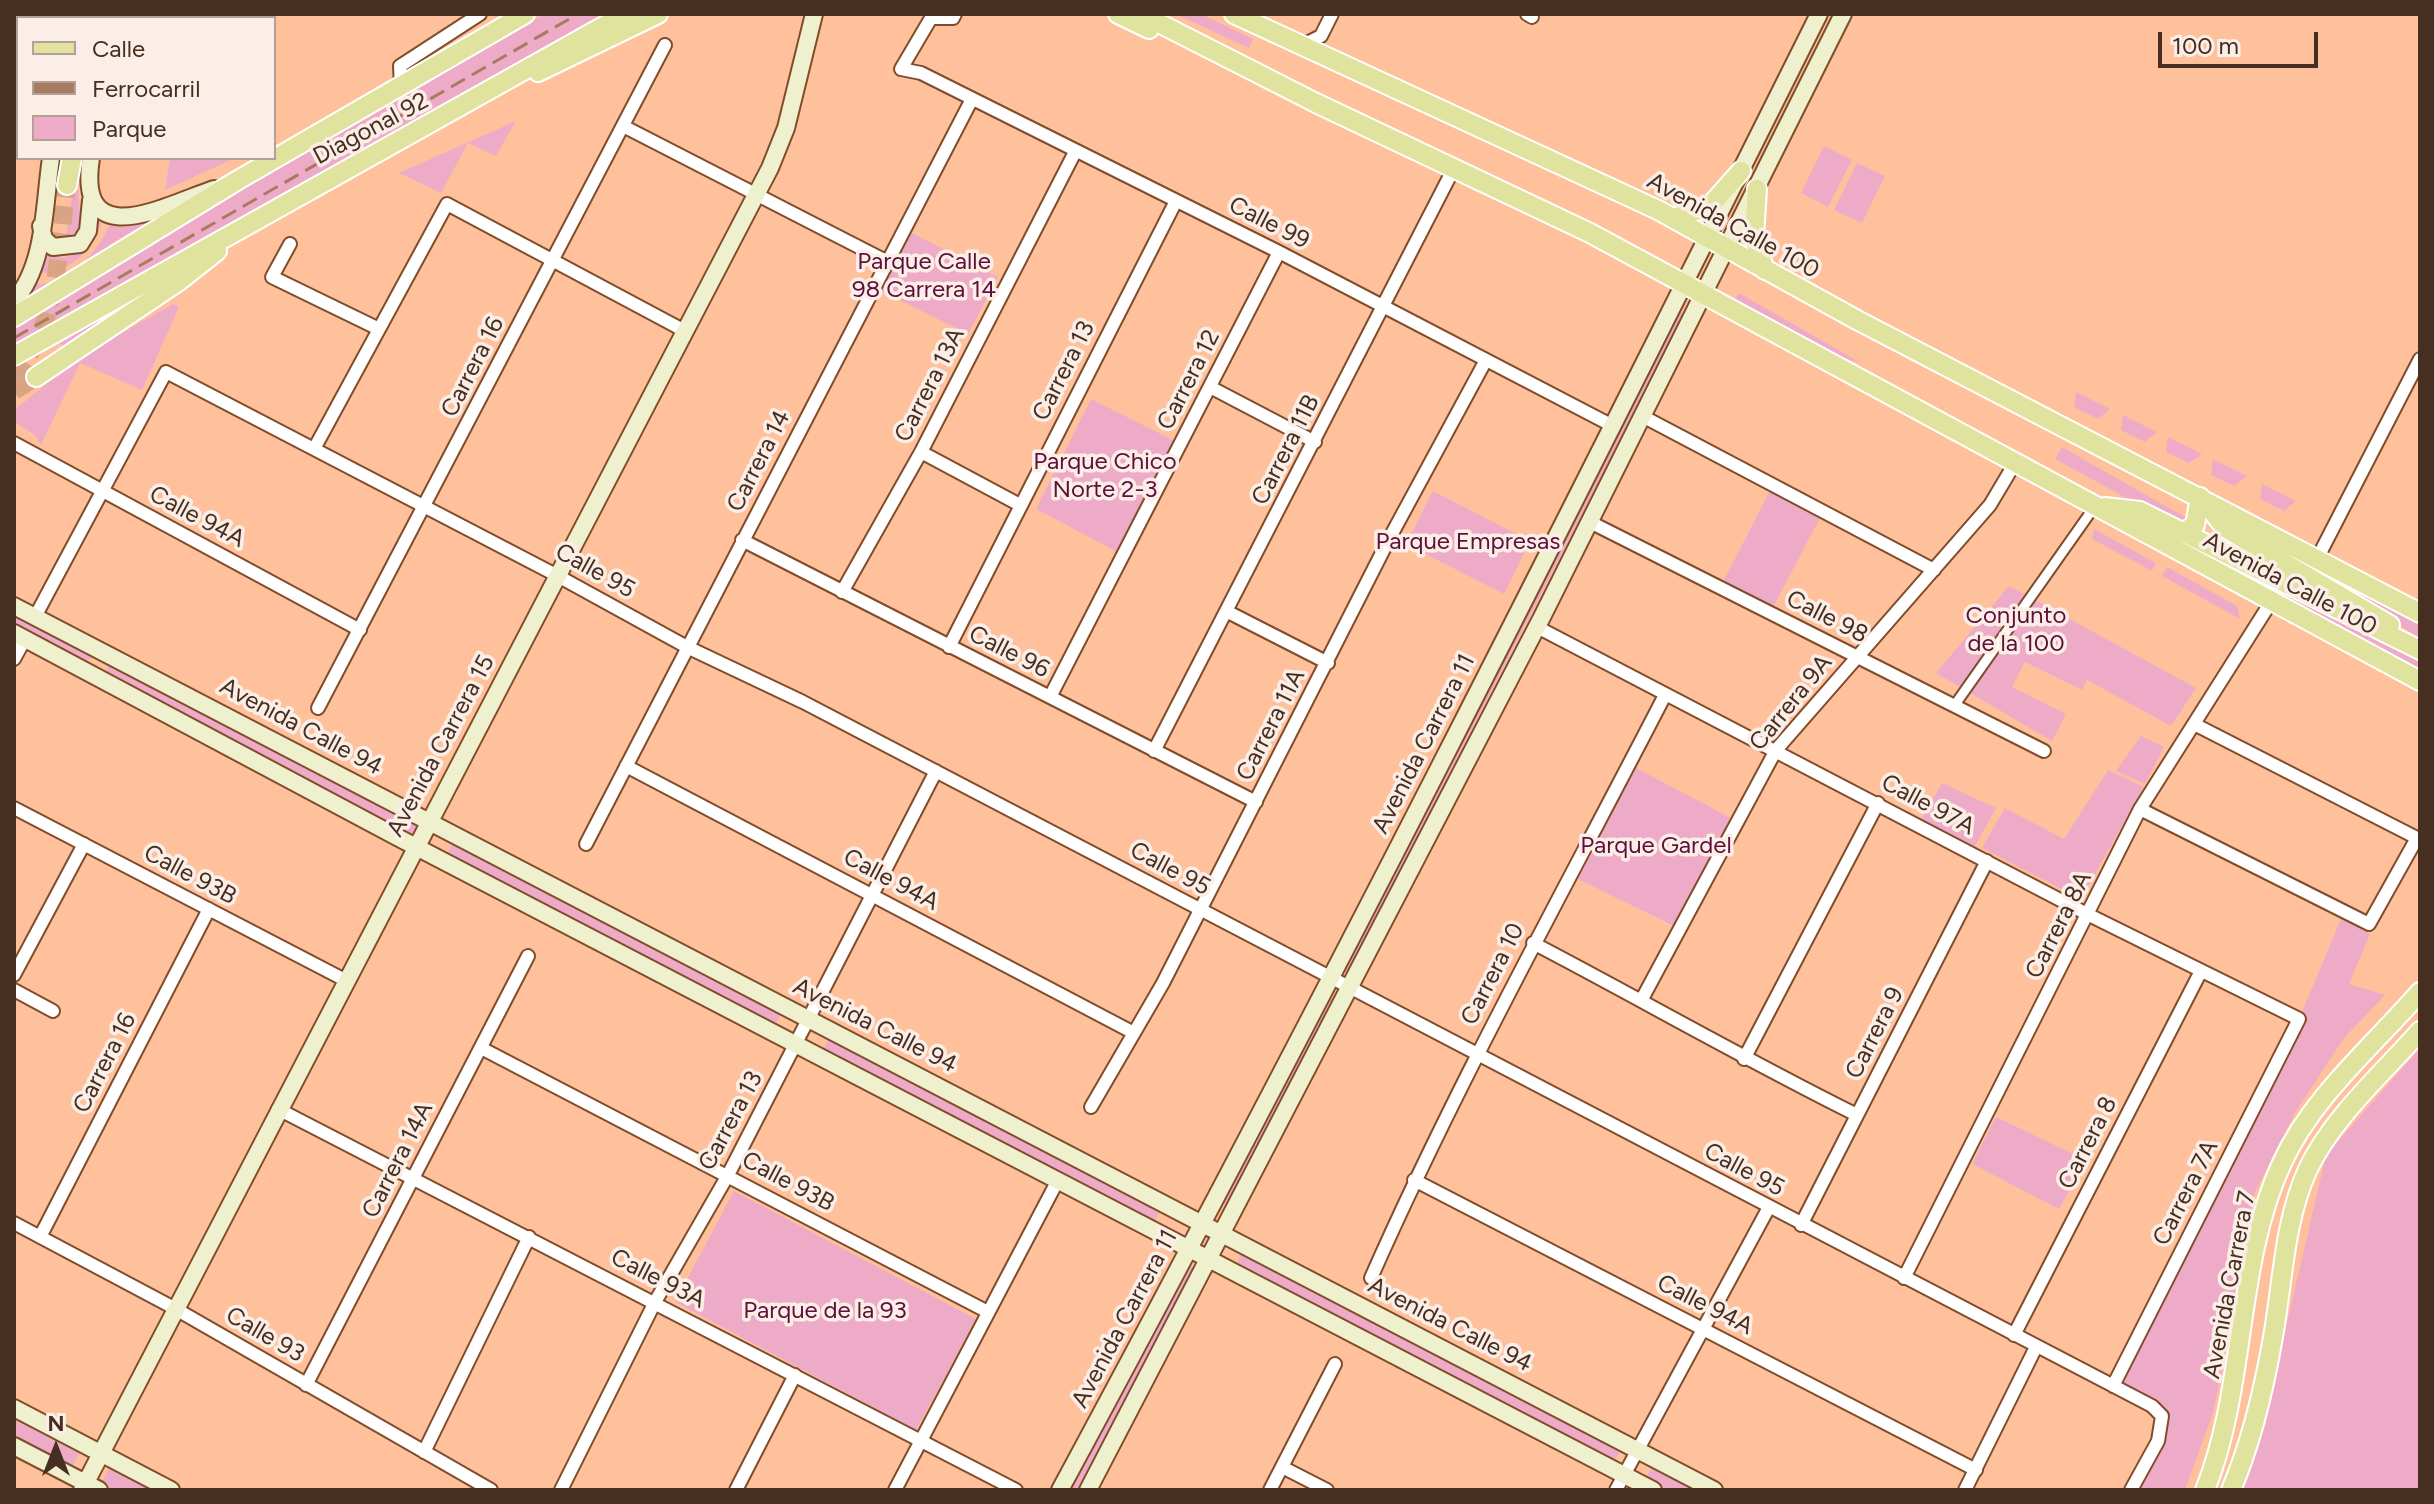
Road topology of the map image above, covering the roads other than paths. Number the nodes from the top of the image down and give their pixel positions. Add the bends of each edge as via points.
1 (480, 14) edge
2 (512, 14) edge
3 (525, 14) edge
4 (625, 14) edge
5 (658, 14) edge
6 (814, 14) edge
7 (955, 14) edge
8 (1118, 14) edge
9 (1141, 14) edge
10 (1234, 14) edge
11 (1332, 14) edge
12 (1819, 14) edge
13 (1843, 14) edge
14 (481, 38) junction
15 (1313, 43) junction
16 (665, 45) dead end
17 (401, 88) junction
18 (480, 97) junction
19 (972, 99) junction
20 (1316, 103) junction
21 (623, 126) junction
22 (1075, 152) junction
23 (276, 159) edge
24 (51, 160) edge
25 (72, 160) edge
26 (91, 160) edge
27 (273, 160) edge
28 (1454, 168) junction
29 (1741, 171) junction
30 (238, 180) junction
31 (67, 185) tunnel mouth
32 (1757, 189) junction
33 (756, 194) junction
34 (91, 198) junction
35 (1176, 201) junction
36 (260, 217) junction
37 (1673, 218) junction
38 (41, 225) junction
39 (1709, 238) junction
40 (290, 244) dead end
41 (1727, 248) junction
42 (1279, 252) junction
43 (552, 261) junction
44 (886, 261) junction
45 (1765, 270) junction
46 (1686, 285) junction
47 (1704, 295) junction
48 (14, 301) edge
49 (1385, 308) junction
50 (14, 317) edge
51 (379, 329) junction
52 (683, 330) junction
53 (14, 356) edge
54 (2420, 359) edge
55 (1486, 360) junction
56 (36, 377) tunnel mouth
57 (1210, 387) junction
58 (1644, 417) junction
59 (1613, 426) junction
60 (1315, 442) junction
61 (14, 443) edge
62 (314, 449) junction
63 (921, 452) junction
64 (2015, 463) junction
65 (102, 491) junction
66 (2200, 497) junction
67 (1020, 505) junction
68 (2095, 506) junction
69 (426, 507) junction
70 (1590, 522) junction
71 (2182, 533) junction
72 (742, 540) junction
73 (2213, 549) junction
74 (2181, 553) junction
75 (2317, 559) junction
76 (1934, 570) junction
77 (556, 575) junction
78 (842, 592) junction
79 (2271, 602) junction
80 (14, 606) edge
81 (1226, 611) junction
82 (2420, 613) edge
83 (36, 615) junction
84 (1537, 627) junction
85 (360, 630) junction
86 (20, 636) edge
87 (2420, 644) edge
88 (687, 647) junction
89 (949, 647) junction
90 (100, 648) junction
91 (2420, 650) edge
92 (1857, 658) junction
93 (14, 659) edge
94 (1328, 663) junction
95 (83, 672) junction
96 (2420, 681) edge
97 (1665, 695) junction
98 (1050, 697) junction
99 (1954, 706) junction
100 (318, 708) dead end
101 (2194, 724) junction
102 (1776, 750) junction
103 (1154, 751) junction
104 (2044, 751) dead end
105 (626, 766) junction
106 (936, 771) junction
107 (1256, 802) junction
108 (1878, 803) junction
109 (14, 808) edge
110 (2140, 809) junction
111 (429, 821) junction
112 (84, 844) junction
113 (586, 844) dead end
114 (416, 847) junction
115 (1987, 861) junction
116 (873, 895) junction
117 (209, 909) junction
118 (1199, 909) junction
119 (2089, 915) junction
120 (1533, 943) junction
121 (528, 956) dead end
122 (2201, 971) junction
123 (14, 975) edge
124 (1331, 977) junction
125 (345, 980) junction
126 (1351, 988) junction
127 (14, 990) edge
128 (2420, 992) edge
129 (1642, 999) junction
130 (53, 1011) dead end
131 (810, 1019) junction
132 (2299, 1019) joint
133 (2420, 1031) edge
134 (1134, 1033) junction
135 (796, 1044) junction
136 (481, 1048) junction
137 (1478, 1055) junction
138 (1744, 1059) junction
139 (1091, 1107) dead end
140 (278, 1109) junction
141 (1857, 1115) junction
142 (728, 1175) junction
143 (413, 1178) junction
144 (1058, 1180) junction
145 (1414, 1180) junction
146 (1768, 1209) junction
147 (14, 1223) edge
148 (1203, 1224) junction
149 (1801, 1225) junction
150 (1223, 1234) junction
151 (40, 1237) junction
152 (529, 1237) junction
153 (1190, 1249) junction
154 (1210, 1259) junction
155 (1371, 1278) dead end
156 (1904, 1278) junction
157 (655, 1302) junction
158 (174, 1308) junction
159 (988, 1312) junction
160 (1701, 1328) junction
161 (2014, 1335) junction
162 (2036, 1347) junction
163 (1335, 1364) dead end
164 (795, 1375) junction
165 (306, 1385) junction
166 (2113, 1386) junction
167 (14, 1408) edge
168 (921, 1440) junction
169 (14, 1446) edge
170 (1637, 1449) junction
171 (424, 1452) junction
172 (101, 1453) junction
173 (1282, 1467) junction
174 (1976, 1470) junction
175 (1620, 1482) edge
176 (89, 1488) edge
177 (171, 1490) edge
178 (491, 1490) edge
179 (561, 1490) edge
180 (736, 1490) edge
181 (895, 1490) edge
182 (1016, 1490) edge
183 (1060, 1490) edge
184 (1088, 1490) edge
185 (1270, 1490) edge
186 (1327, 1490) edge
187 (1653, 1490) edge
188 (1714, 1490) edge
189 (1965, 1490) edge
190 (2131, 1490) edge
191 (2205, 1490) edge
192 (2231, 1490) edge

1 - 17 street via 400,66
2 - 14 main road
3 - 14 main road, Diagonal 92
4 - 18 main road, Diagonal 92
5 - 18 main road
6 - 33 main road, Avenida Carrera 15 via 786,128
7 - 19 street, Calle 99 via 931,18 901,69 921,73
8 - 20 main road
9 - 20 main road, Avenida Calle 100
10 - 15 main road, Avenida Calle 100
11 - 15 street
12 - 29 main road, Avenida Carrera 11
13 - 32 main road, Avenida Carrera 11
14 - 17 main road, Diagonal 92
15 - 37 main road, Avenida Calle 100
16 - 21 street, Carrera 16
17 - 23 main road, Diagonal 92
18 - 36 main road, Diagonal 92
19 - 22 street, Calle 99
19 - 44 street, Carrera 14
20 - 28 main road, Avenida Calle 100
21 - 33 street
21 - 43 street, Carrera 16
22 - 35 street, Calle 99
22 - 63 street, Carrera 13A
24 - 38 main road
25 - 31 main road
26 - 34 main road
27 - 30 main road, Diagonal 92
28 - 46 main road, Avenida Calle 100
28 - 49 street, Carrera 11B
29 - 37 main road via 1709,207
29 - 39 main road, Avenida Carrera 11
30 - 34 main road via 125,217 103,214
30 - 50 main road, Diagonal 92
32 - 41 main road, Avenida Carrera 11
32 - 45 main road via 1754,238
33 - 44 street
33 - 52 main road, Avenida Carrera 15
34 - 38 main road via 90,222 80,244 53,247 44,239
35 - 42 street, Calle 99
35 - 67 street, Carrera 13
36 - 53 main road, Diagonal 92
36 - 56 main road via 179,281
37 - 39 main road, Avenida Calle 100
38 - 48 main road via 30,278
39 - 41 main road, Avenida Calle 100
39 - 46 main road, Avenida Carrera 11
40 - 51 street via 272,277
41 - 45 main road, Avenida Calle 100
41 - 47 main road, Avenida Carrera 11
42 - 49 street, Calle 99
42 - 57 street, Carrera 12
43 - 51 street via 447,204
43 - 52 street
43 - 69 street, Carrera 16
44 - 72 street, Carrera 14
45 - 66 main road, Avenida Calle 100
46 - 47 main road, Avenida Calle 100
46 - 59 main road, Avenida Carrera 11
47 - 58 main road, Avenida Carrera 11
47 - 64 main road, Avenida Calle 100
49 - 55 street, Calle 99
49 - 60 street, Carrera 11B
51 - 62 street
52 - 77 main road, Avenida Carrera 15
54 - 75 street
55 - 59 street, Calle 99
55 - 94 street, Carrera 11A
57 - 60 street
57 - 98 street, Carrera 12
58 - 70 main road, Avenida Carrera 11
58 - 76 street
59 - 124 main road, Avenida Carrera 11
60 - 81 street, Carrera 11B
61 - 65 street, Calle 94A
62 - 65 street, Calle 95 via 166,372
62 - 69 street, Calle 95
63 - 67 street
63 - 78 street, Carrera 13A
64 - 68 main road, Avenida Calle 100
64 - 76 street, Carrera 9A via 1998,495
65 - 83 street
65 - 85 street, Calle 94A
66 - 71 main road via 2195,525
66 - 75 main road, Avenida Calle 100
66 - 87 main road, Avenida Calle 100 via 2225,528
67 - 89 street, Carrera 13
68 - 71 main road, Avenida Calle 100 via 2140,511
68 - 74 main road, Avenida Calle 100
68 - 99 street
69 - 77 street, Calle 95
69 - 85 street, Carrera 16
70 - 84 main road, Avenida Carrera 11
70 - 92 street, Calle 98
71 - 73 main road, Avenida Calle 100
72 - 78 street, Calle 96
72 - 88 street, Carrera 14
73 - 74 main road
73 - 91 main road, Avenida Calle 100
74 - 79 main road, Avenida Calle 100
75 - 82 main road, Avenida Calle 100
76 - 92 street, Carrera 9A
77 - 88 street, Calle 95
77 - 111 main road, Avenida Carrera 15
78 - 89 street, Calle 96
79 - 96 main road, Avenida Calle 100
79 - 101 street, Carrera 8A
80 - 83 main road, Avenida Calle 94
81 - 94 street
81 - 103 street, Carrera 11B
83 - 90 main road, Avenida Calle 94
84 - 97 street, Calle 97A
84 - 126 main road, Avenida Carrera 11
85 - 100 street, Carrera 16
86 - 93 street
86 - 95 main road
88 - 105 street, Carrera 14
88 - 106 street, Calle 95
89 - 98 street, Calle 96
90 - 95 main road via 97,668
90 - 111 main road, Avenida Calle 94
92 - 99 street, Calle 98
92 - 102 street, Carrera 9A
94 - 107 street, Carrera 11A
95 - 114 main road
97 - 102 street, Calle 97A
97 - 120 street, Carrera 10
98 - 103 street, Calle 96
99 - 104 street, Calle 98
101 - 110 street, Carrera 8A
101 - 110 street via 2417,838 2369,924
102 - 108 street, Calle 97A
102 - 129 street, Carrera 9A
103 - 107 street, Calle 96
105 - 113 street, Carrera 14
105 - 116 street, Calle 94A
106 - 116 street, Carrera 13
106 - 118 street, Calle 95
107 - 118 street, Carrera 11A
108 - 115 street, Calle 97A
108 - 138 street
109 - 112 street, Calle 93B
110 - 119 street, Carrera 8A
111 - 114 main road, Avenida Carrera 15
111 - 131 main road, Avenida Calle 94
112 - 117 street, Calle 93B
112 - 123 street
114 - 125 main road, Avenida Carrera 15
114 - 135 main road
115 - 119 street, Calle 97A
115 - 141 street, Carrera 9
116 - 131 street, Carrera 13
116 - 134 street, Calle 94A
117 - 125 street, Calle 93B
117 - 151 street, Carrera 16
118 - 124 street, Calle 95
118 - 134 street, Carrera 11A
119 - 122 street, Calle 97A
119 - 156 street, Carrera 8A
120 - 129 street
120 - 137 street, Carrera 10
121 - 136 street, Carrera 14A
122 - 132 street, Calle 97A
122 - 161 street, Carrera 8
124 - 126 street, Calle 95
124 - 148 main road, Avenida Carrera 11
125 - 140 main road, Avenida Carrera 15
126 - 137 street, Calle 95
126 - 150 main road, Avenida Carrera 11
127 - 130 street
128 - 191 main road, Avenida Carrera 7 via 2335,1086 2281,1164 2256,1251 2230,1408
129 - 138 street
131 - 135 street, Carrera 13
131 - 148 main road, Avenida Calle 94
132 - 166 street, Carrera 7A
133 - 192 main road, Avenida Carrera 7 via 2336,1127 2301,1186 2260,1399
134 - 139 street, Carrera 11A
135 - 142 street, Carrera 13
135 - 144 main road
136 - 142 street, Calle 93B
136 - 143 street, Carrera 14A
137 - 145 street, Carrera 10
137 - 146 street, Calle 95
138 - 141 street
140 - 143 street, Calle 93A
140 - 158 main road, Avenida Carrera 15
141 - 149 street, Carrera 9
142 - 157 street, Carrera 13
142 - 159 street, Calle 93B
143 - 152 street, Calle 93A
143 - 165 street, Carrera 14A
144 - 153 main road
144 - 159 street
145 - 155 street, Carrera 10
145 - 160 street, Calle 94A
146 - 149 street, Calle 95
146 - 160 street
147 - 151 street, Calle 93
148 - 150 main road, Avenida Calle 94
148 - 153 main road, Avenida Carrera 11
149 - 156 street, Calle 95
150 - 154 main road, Avenida Carrera 11
150 - 170 main road, Avenida Calle 94
151 - 158 street, Calle 93
152 - 157 street, Calle 93A
152 - 171 street
153 - 154 main road
153 - 183 main road, Avenida Carrera 11
154 - 175 main road
154 - 184 main road, Avenida Carrera 11
156 - 161 street, Calle 95
157 - 164 street, Calle 93A
157 - 179 street, Carrera 13
158 - 165 street, Calle 93
158 - 172 main road, Avenida Carrera 15
159 - 168 street
160 - 170 street
160 - 174 street, Calle 94A
161 - 162 street, Calle 95
162 - 166 street, Calle 95
162 - 174 street
163 - 173 street
164 - 168 street, Calle 93A
164 - 180 street
165 - 171 street, Calle 93
166 - 190 street, Calle 95 via 2162,1416 2162,1431
167 - 172 main road
168 - 181 street
168 - 182 street, Calle 93A
169 - 176 main road
170 - 175 street
170 - 188 main road, Avenida Calle 94
171 - 178 street, Calle 93
172 - 176 main road, Avenida Carrera 15
172 - 177 main road
173 - 185 street
173 - 186 street
174 - 189 street
175 - 187 main road

